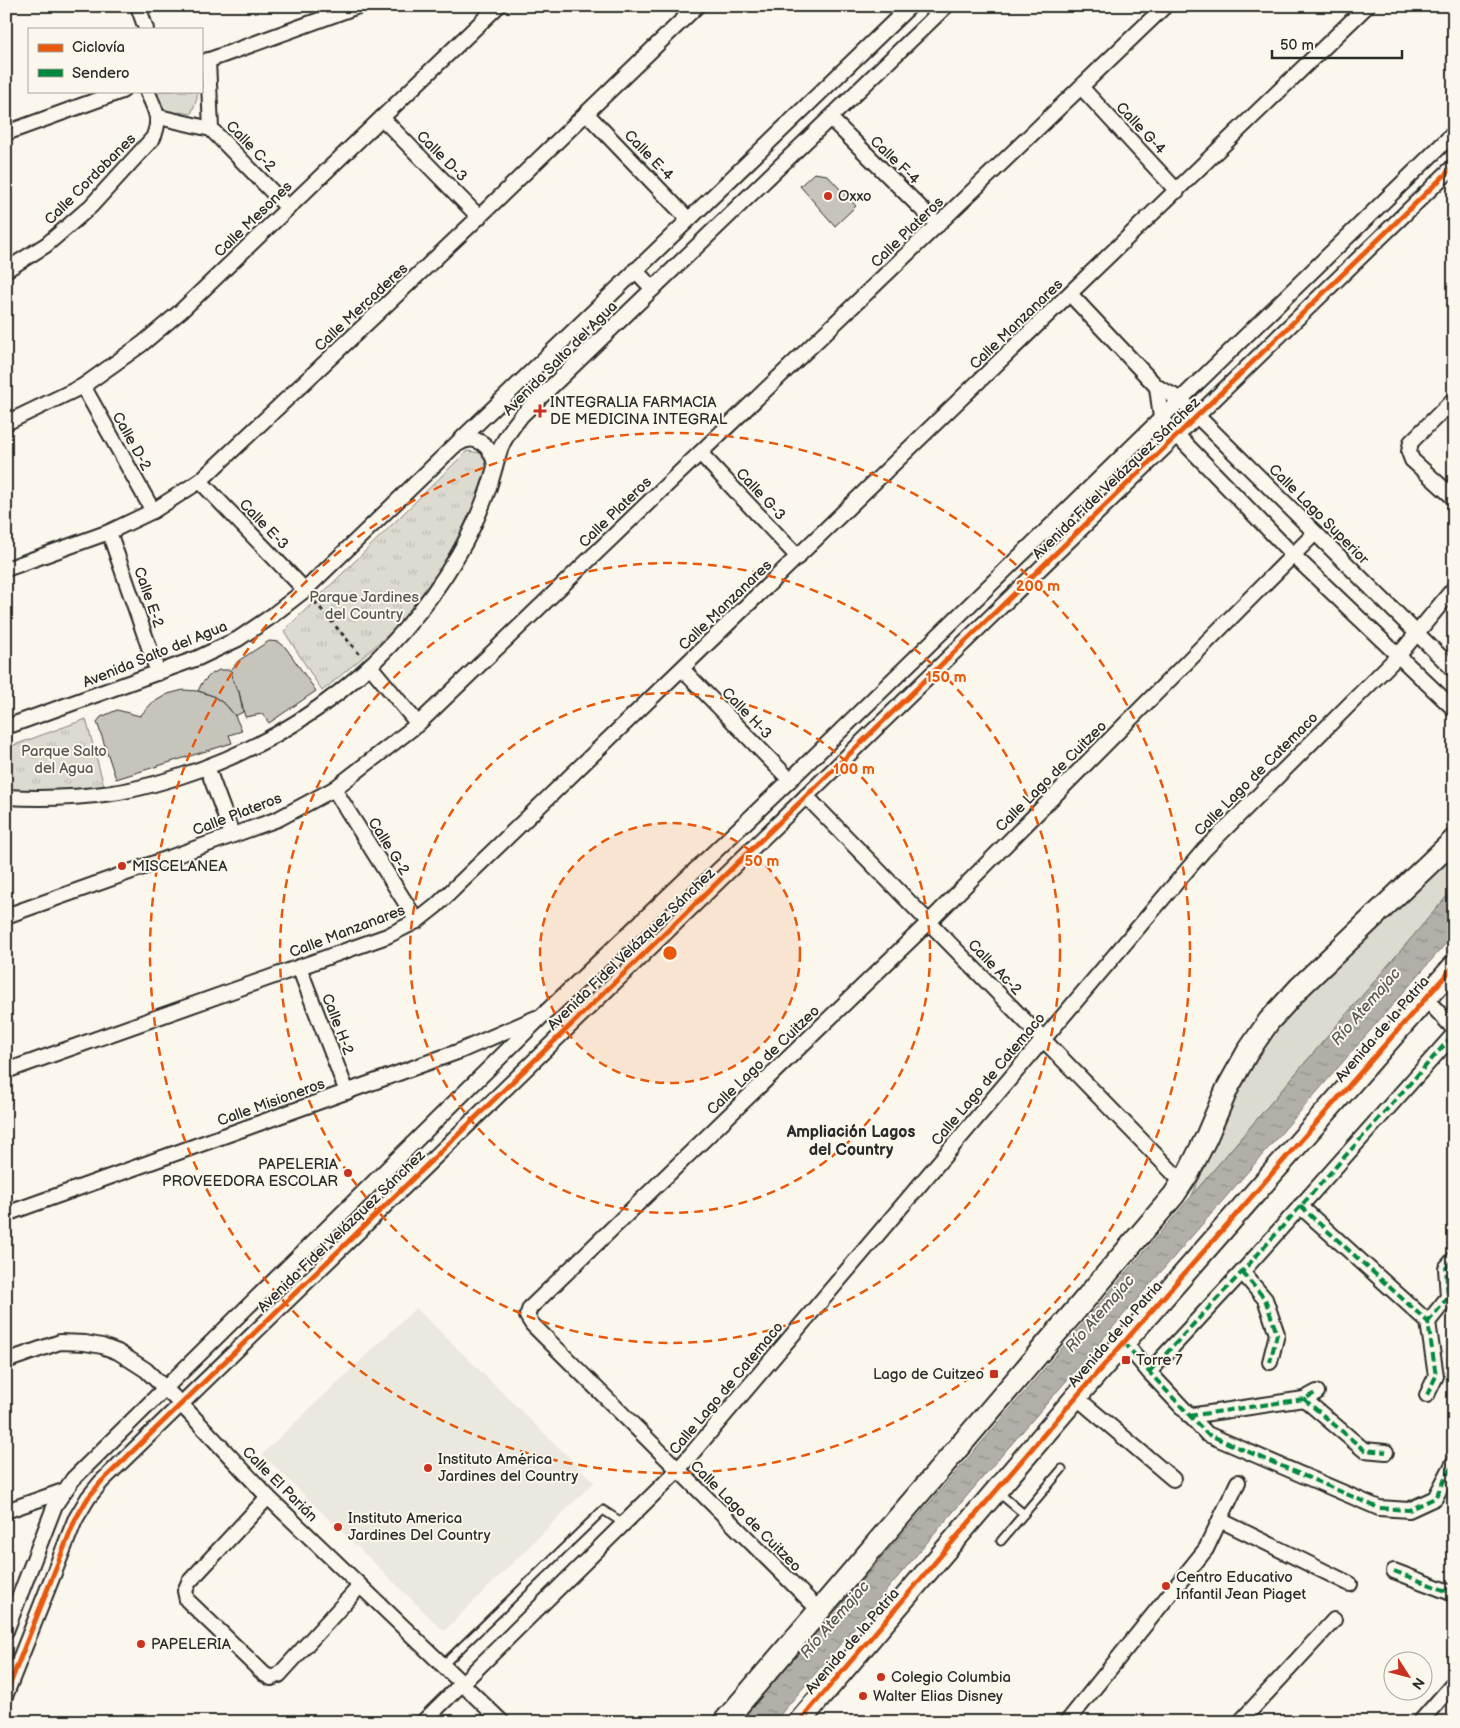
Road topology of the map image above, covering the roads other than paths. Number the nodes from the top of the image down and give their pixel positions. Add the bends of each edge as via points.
1 (138, 6) edge
2 (358, 6) edge
3 (498, 6) edge
4 (697, 6) edge
5 (910, 6) edge
6 (946, 6) edge
7 (1165, 6) edge
8 (1367, 6) edge
9 (146, 28) edge
10 (205, 62) edge
11 (1081, 87) junction
12 (119, 92) edge
13 (147, 92) edge
14 (586, 113) junction
15 (159, 117) junction
16 (382, 118) junction
17 (830, 118) junction
18 (211, 129) junction
19 (6, 133) edge
20 (1454, 133) edge
21 (1454, 166) edge
22 (1177, 190) junction
23 (288, 208) junction
24 (479, 217) junction
25 (688, 219) junction
26 (938, 224) junction
27 (1324, 260) junction
28 (6, 270) edge
29 (635, 270) junction
30 (1340, 277) junction
31 (653, 289) junction
32 (1070, 294) junction
33 (83, 386) junction
34 (1157, 387) junction
35 (1180, 399) junction
36 (1454, 399) edge
37 (1198, 416) junction
38 (1161, 418) junction
39 (6, 423) edge
40 (1178, 436) junction
41 (450, 449) junction
42 (700, 453) junction
43 (495, 466) junction
44 (200, 481) junction
45 (1087, 490) junction
46 (1454, 498) edge
47 (1104, 508) junction
48 (153, 511) junction
49 (110, 532) junction
50 (1315, 533) junction
51 (1292, 555) junction
52 (798, 557) junction
53 (6, 569) edge
54 (1454, 588) edge
55 (305, 590) junction
56 (1417, 634) junction
57 (1398, 656) junction
58 (370, 666) junction
59 (682, 669) junction
60 (1454, 670) edge
61 (158, 673) junction
62 (1454, 709) edge
63 (418, 724) junction
64 (6, 727) edge
65 (207, 767) junction
66 (790, 780) junction
67 (334, 789) junction
68 (806, 796) junction
69 (6, 797) edge
70 (232, 834) junction
71 (1454, 840) edge
72 (720, 846) junction
73 (737, 864) junction
74 (6, 916) edge
75 (417, 921) junction
76 (929, 922) junction
77 (1454, 966) edge
78 (299, 967) junction
79 (1425, 998) junction
80 (544, 1014) junction
81 (1454, 1029) edge
82 (1454, 1034) edge
83 (1043, 1039) junction
84 (6, 1071) edge
85 (347, 1092) junction
86 (1182, 1182) junction
87 (1300, 1206) junction
88 (6, 1214) edge
89 (1454, 1259) edge
90 (1242, 1272) junction
91 (1428, 1322) junction
92 (1124, 1342) junction
93 (6, 1360) edge
94 (1270, 1362) dead end
95 (1149, 1372) junction
96 (164, 1389) junction
97 (1318, 1392) dead end
98 (1427, 1395) dead end
99 (1076, 1397) junction
100 (1304, 1399) junction
101 (181, 1404) junction
102 (1189, 1416) junction
103 (1386, 1452) dead end
104 (1454, 1462) edge
105 (1062, 1469) dead end
106 (677, 1471) junction
107 (1173, 1479) dead end
108 (1238, 1482) dead end
109 (63, 1491) junction
110 (996, 1491) junction
111 (268, 1497) junction
112 (6, 1511) edge
113 (1024, 1514) junction
114 (1220, 1520) junction
115 (623, 1523) junction
116 (1001, 1541) dead end
117 (1394, 1571) dead end
118 (1350, 1584) dead end
119 (360, 1586) junction
120 (1454, 1594) edge
121 (819, 1610) junction
122 (1334, 1620) dead end
123 (6, 1631) edge
124 (443, 1665) junction
125 (1454, 1683) edge
126 (462, 1684) junction
127 (6, 1694) edge
128 (423, 1722) edge
129 (502, 1722) edge
130 (724, 1722) edge
131 (799, 1722) edge
132 (1067, 1722) edge
133 (1240, 1722) edge
134 (1420, 1722) edge

1 - 9 street
2 - 10 street
3 - 16 street, Calle Mesones
4 - 14 street, Calle Mercaderes
5 - 25 street, Avenida Salto del Agua
6 - 17 street, Avenida Salto del Agua
7 - 11 street, Calle Plateros
8 - 22 street, Calle Manzanares
10 - 18 street, Calle C-2
11 - 22 street, Calle G-4
11 - 26 street, Calle Plateros
12 - 19 street
13 - 15 street
14 - 24 street, Calle Mercaderes
14 - 25 street, Calle E-4
15 - 18 street, Calle C-2
15 - 28 street, Calle Cordobanes via 153,138 91,206 46,245
16 - 23 street, Calle Mesones
16 - 24 street, Calle D-3
17 - 26 street, Calle F-4
17 - 31 street, Avenida Salto del Agua
18 - 23 street, Calle C-2
20 - 27 street, Avenida Fidel Velázquez Sánchez
21 - 30 street, Avenida Fidel Velázquez Sánchez
22 - 32 street, Calle Manzanares
23 - 33 street, Calle Mesones via 181,311 142,344
24 - 44 street, Calle Mercaderes
25 - 29 street, Avenida Salto del Agua
26 - 42 street, Calle Plateros
27 - 30 street
27 - 35 street, Avenida Fidel Velázquez Sánchez
29 - 31 street
29 - 41 street, Avenida Salto del Agua
30 - 37 street, Avenida Fidel Velázquez Sánchez
31 - 43 street, Avenida Salto del Agua via 522,415 502,445
32 - 34 street, Calle Lago Superior
32 - 52 street, Calle Manzanares
33 - 39 street, Calle Mesones
33 - 48 street, Calle D-2
34 - 35 street, Calle Lago Superior
34 - 38 street
35 - 37 street, Calle Lago Superior
35 - 38 street, Avenida Fidel Velázquez Sánchez
36 - 46 street via 1411,442 1408,452 1412,460
37 - 40 street, Avenida Fidel Velázquez Sánchez
37 - 50 street, Calle Lago Superior
38 - 40 street
38 - 45 street, Avenida Fidel Velázquez Sánchez
40 - 47 street, Avenida Fidel Velázquez Sánchez
40 - 51 street
41 - 43 street via 468,439 482,442 492,452
41 - 55 street, Avenida Salto del Agua
42 - 52 street, Calle G-3
42 - 63 street, Calle Plateros
43 - 58 street, Avenida Salto del Agua via 475,521 444,579 421,611
44 - 48 street, Calle Mercaderes
44 - 55 street, Calle E-3
45 - 47 street
45 - 66 street, Avenida Fidel Velázquez Sánchez
47 - 68 street, Avenida Fidel Velázquez Sánchez
48 - 49 street, Calle Mercaderes
49 - 53 street, Calle Mercaderes
49 - 61 street, Calle E-2
50 - 51 street, Calle Lago de Cuitzeo
50 - 56 street, Calle Lago Superior
51 - 57 street
51 - 76 street, Calle Lago de Cuitzeo
52 - 59 street, Calle Manzanares
54 - 56 street, Calle Lago de Catemaco
55 - 61 street, Avenida Salto del Agua via 238,639
56 - 57 street, Calle Lago de Catemaco
56 - 60 street, Calle Lago Superior
57 - 62 street
57 - 83 street, Calle Lago de Catemaco via 1204,850
58 - 63 street
58 - 65 street, Avenida Salto del Agua via 285,730 249,750
59 - 66 street, Calle H-3
59 - 75 street, Calle Manzanares
61 - 64 street, Avenida Salto del Agua
63 - 67 street, Calle Plateros
65 - 69 street, Avenida Salto del Agua via 114,793 76,798
65 - 70 street
66 - 72 street, Avenida Fidel Velázquez Sánchez
67 - 70 street, Calle Plateros via 278,819
67 - 75 street, Calle G-2
68 - 73 street, Avenida Fidel Velázquez Sánchez
68 - 76 street, Calle Ac-2
70 - 74 street, Calle Plateros
71 - 86 main road via 1269,1021 1227,1089
72 - 73 street
72 - 80 street, Avenida Fidel Velázquez Sánchez
73 - 101 street, Avenida Fidel Velázquez Sánchez
75 - 78 street, Calle Manzanares via 387,936
76 - 83 street, Calle Ac-2
76 - 106 street, Calle Lago de Cuitzeo via 530,1308 527,1316 532,1324
77 - 79 main road, Avenida de la Patria
78 - 84 street, Calle Manzanares
78 - 85 street, Calle H-2
79 - 81 street
79 - 92 main road, Avenida de la Patria
80 - 85 street, Calle Misioneros via 460,1051
80 - 96 street, Avenida Fidel Velázquez Sánchez
82 - 87 street
83 - 86 street, Calle Ac-2
83 - 106 street, Calle Lago de Catemaco
85 - 88 street, Calle Misioneros
86 - 121 main road
87 - 90 street
87 - 91 street
89 - 91 street via 1446,1268 1448,1296
90 - 94 street via 1265,1299 1278,1334
90 - 95 street
91 - 98 street via 1436,1376
92 - 95 street
92 - 99 main road, Avenida de la Patria
93 - 96 street, Calle El Parián via 60,1342 102,1346 131,1359
95 - 102 street
96 - 101 street, Calle El Parián
96 - 109 street, Avenida Fidel Velázquez Sánchez
97 - 100 street
99 - 107 street
99 - 110 main road, Avenida de la Patria
100 - 102 street
100 - 103 street via 1364,1450
101 - 111 street, Calle El Parián
101 - 127 street, Avenida Fidel Velázquez Sánchez via 88,1498 75,1520
102 - 104 street via 1207,1434 1379,1508 1409,1510 1435,1498
105 - 113 lane
106 - 115 street, Calle Lago de Catemaco
106 - 121 street, Calle Lago de Cuitzeo
108 - 114 street
109 - 112 street
109 - 123 street, Avenida Fidel Velázquez Sánchez
110 - 113 lane
110 - 131 main road, Avenida de la Patria
111 - 119 street, Calle El Parián
111 - 119 street via 189,1582 185,1591 187,1600 271,1678 279,1675
113 - 116 lane
114 - 118 street
114 - 132 street via 1206,1549
115 - 124 lane via 603,1510
115 - 126 street, Calle Lago de Catemaco
117 - 120 street
119 - 124 street, Calle El Parián
121 - 130 main road
122 - 133 street
124 - 126 street, Calle El Parián
125 - 134 street
126 - 128 street, Calle Lago de Catemaco
126 - 129 street, Calle El Parián

